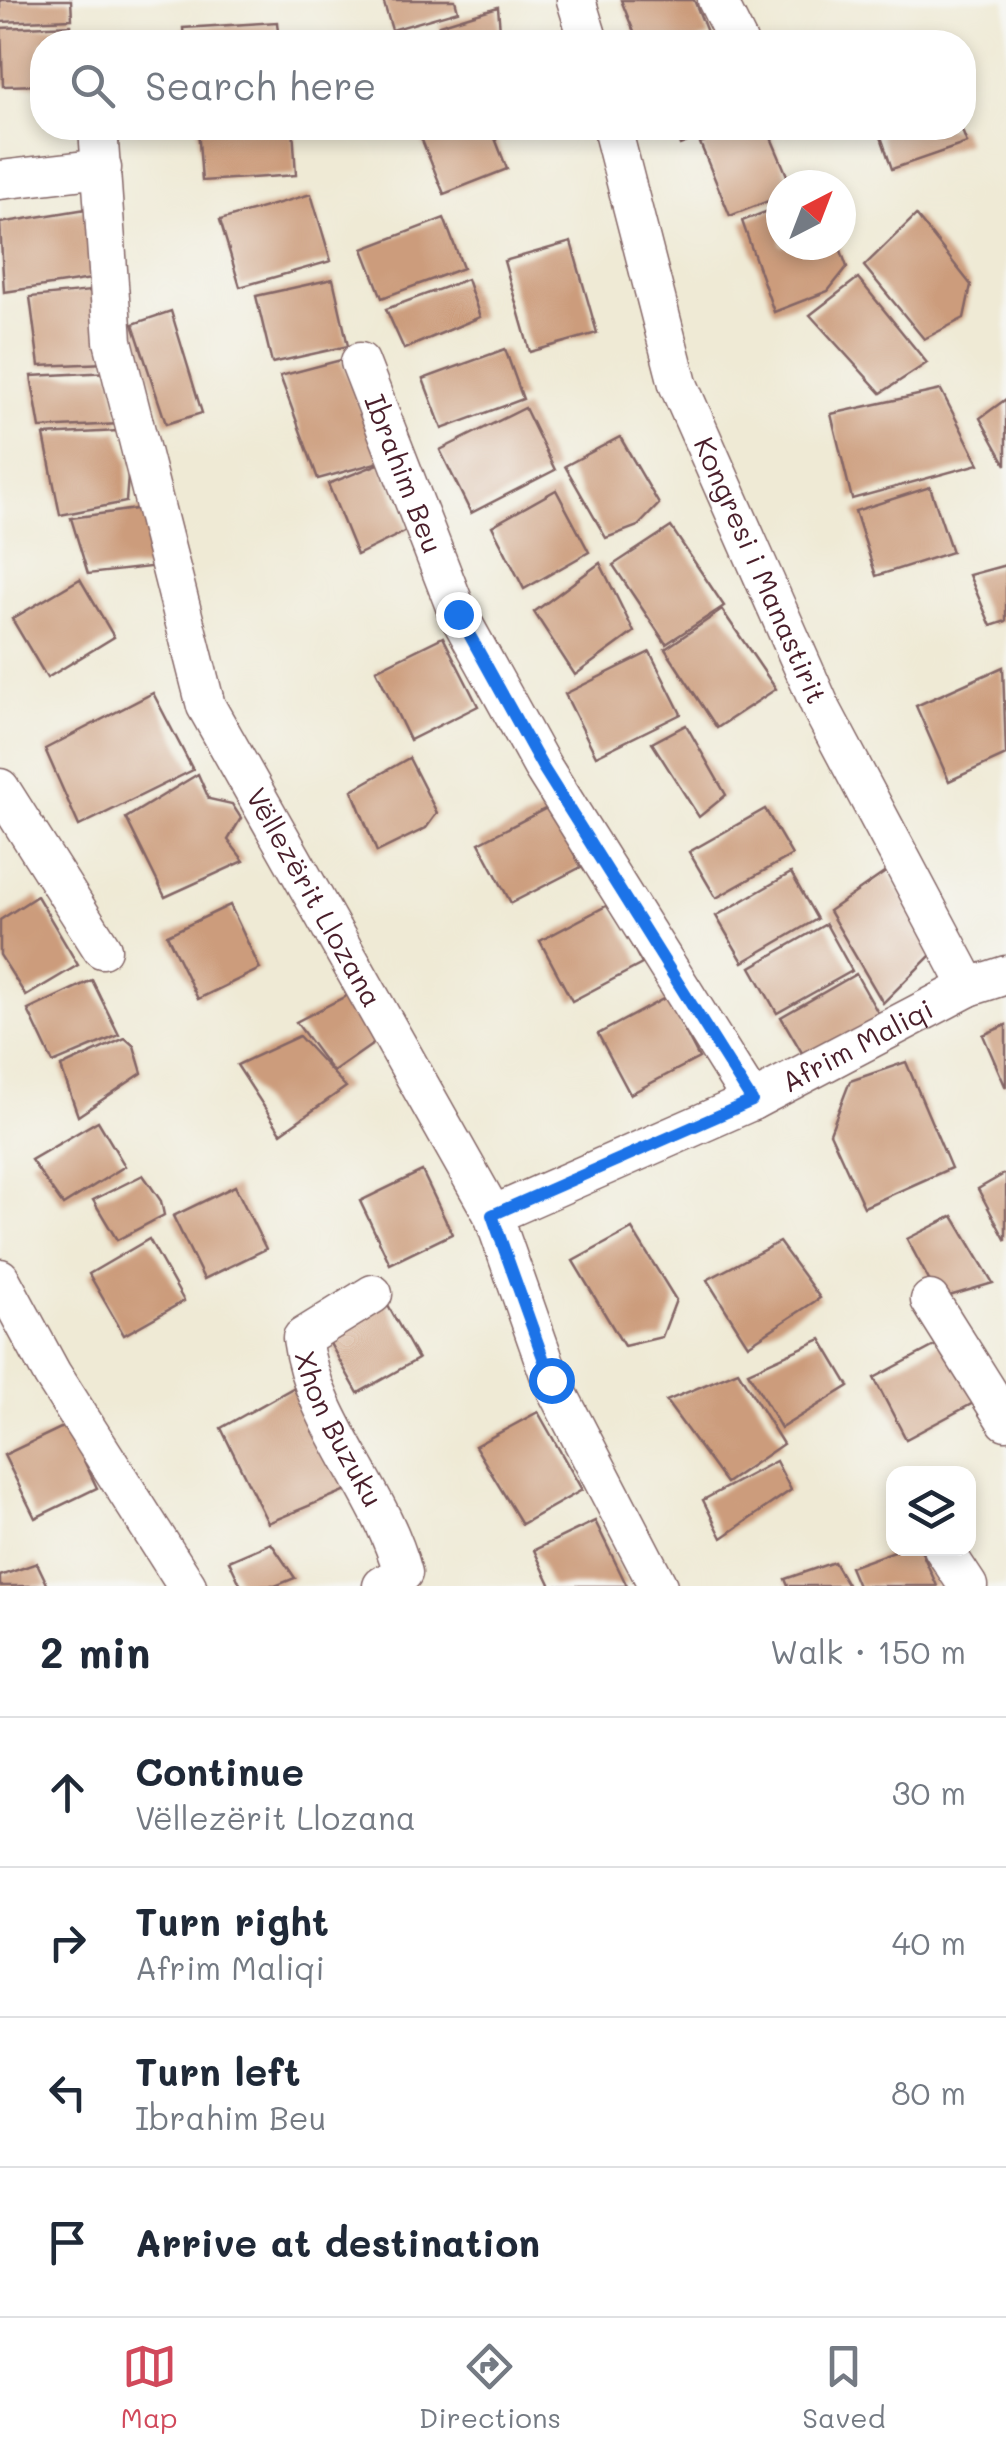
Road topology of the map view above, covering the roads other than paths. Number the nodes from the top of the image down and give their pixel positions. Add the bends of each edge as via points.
1 (576, 0) edge
2 (717, 0) edge
3 (585, 30) edge
4 (732, 30) edge
5 (99, 140) edge
6 (615, 140) edge
7 (102, 168) junction
8 (0, 180) edge
9 (360, 362) dead end
10 (0, 788) edge
11 (102, 950) dead end
12 (1006, 975) edge
13 (969, 987) junction
14 (752, 1101) junction
15 (492, 1215) junction
16 (0, 1278) edge
17 (373, 1294) dead end
18 (930, 1300) dead end
19 (1006, 1421) edge
20 (948, 1556) edge
21 (187, 1586) edge
22 (382, 1586) edge
23 (658, 1586) edge
24 (968, 1586) edge

1 - 3 street
2 - 4 street
5 - 7 street, Vëllezërit Llozana
6 - 13 street, Kongresi i Manastirit via 678,384 822,708
7 - 8 street
7 - 15 street, Vëllezërit Llozana via 113,341 206,706
9 - 14 street, Ibrahim Beu via 458,614 542,766
10 - 11 street
12 - 13 street, Afrim Maliqi
13 - 14 street, Afrim Maliqi
14 - 15 street, Afrim Maliqi
15 - 23 street, Vëllezërit Llozana via 551,1380
16 - 21 street via 52,1374
17 - 22 street, Xhon Buzuku via 302,1338 307,1374 392,1532 403,1573
18 - 19 street
20 - 24 street

